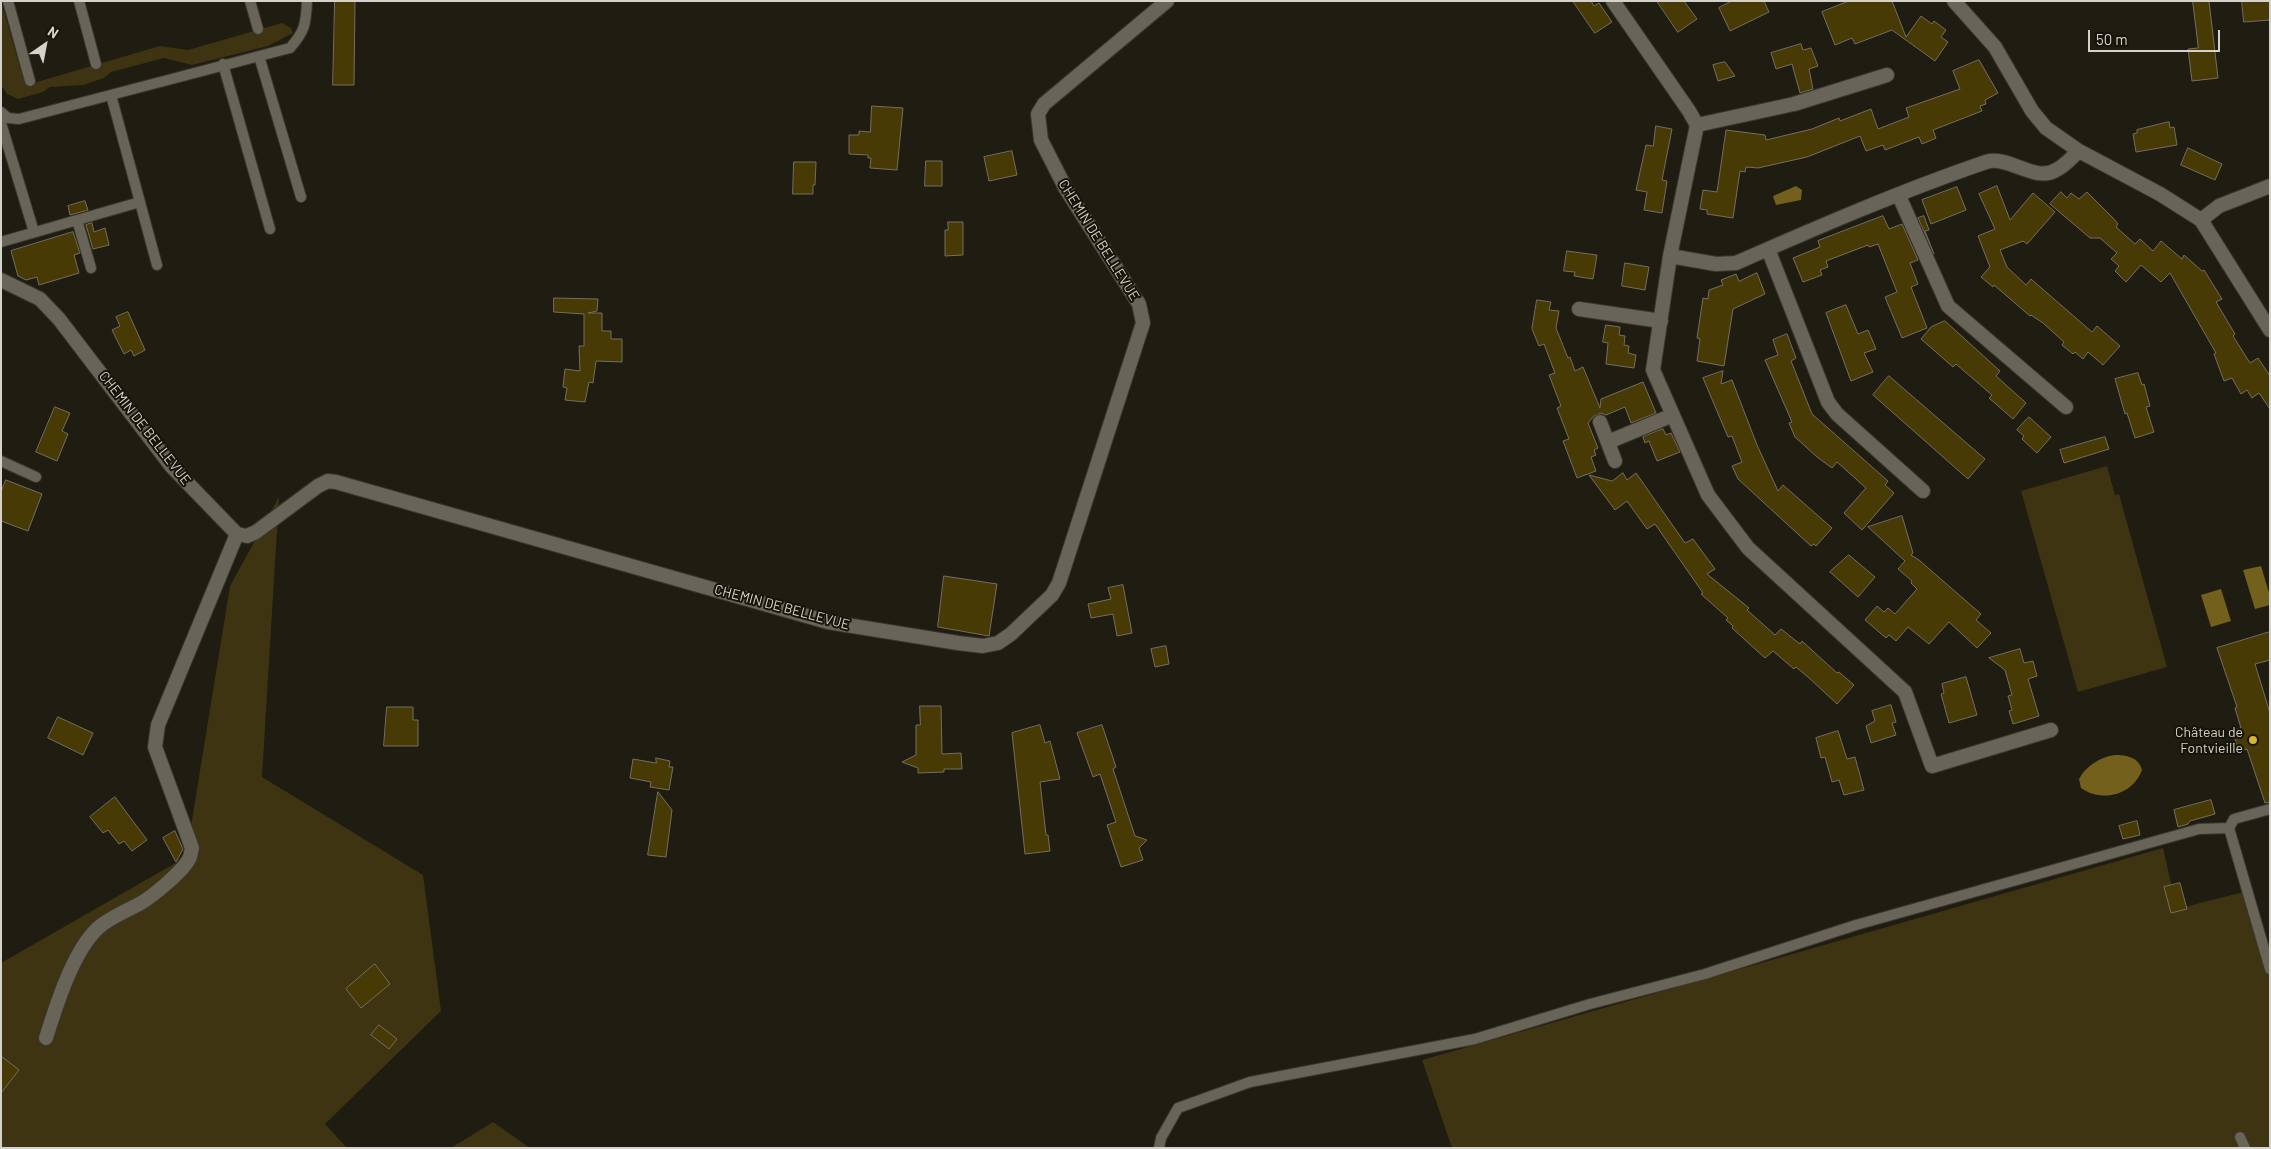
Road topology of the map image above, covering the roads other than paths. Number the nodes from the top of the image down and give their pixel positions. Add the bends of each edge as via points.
1 (8, 1) edge
2 (79, 1) edge
3 (250, 1) edge
4 (307, 1) edge
5 (1167, 1) edge
6 (1613, 1) edge
7 (1954, 1) edge
8 (258, 29) dead end
9 (259, 56) junction
10 (96, 64) dead end
11 (223, 64) junction
12 (1887, 75) dead end
13 (30, 81) dead end
14 (112, 94) junction
15 (1, 112) edge
16 (1, 123) edge
17 (1697, 125) junction
18 (2079, 150) junction
19 (2270, 186) edge
20 (301, 196) dead end
21 (1898, 196) junction
22 (140, 202) junction
23 (77, 220) junction
24 (2201, 220) junction
25 (270, 229) dead end
26 (34, 232) junction
27 (1, 242) edge
28 (1768, 249) junction
29 (1670, 256) junction
30 (157, 265) dead end
31 (91, 268) dead end
32 (1, 280) edge
33 (1579, 309) dead end
34 (1660, 321) junction
35 (2270, 330) edge
36 (2066, 408) dead end
37 (1673, 415) junction
38 (1600, 422) dead end
39 (1608, 442) junction
40 (1, 461) edge
41 (1615, 461) dead end
42 (36, 477) dead end
43 (1923, 491) dead end
44 (237, 534) junction
45 (2051, 730) dead end
46 (2270, 809) edge
47 (2229, 828) junction
48 (2270, 968) edge
49 (46, 1038) dead end
50 (2240, 1137) dead end
51 (1159, 1148) edge
52 (2244, 1148) edge

1 - 13 lane
2 - 10 lane
3 - 8 lane
4 - 9 lane via 306,24 301,36 290,48
5 - 44 street, CHEMIN DE BELLEVUE via 1044,104 1038,114 1040,140 1066,189 1139,304 1143,323 1059,583 1052,596 998,643 983,646 958,643 828,622 336,482 328,481 318,486 256,532 247,536
6 - 17 street
7 - 18 street via 1996,47 2032,111 2046,128
9 - 11 lane
9 - 20 lane
11 - 14 lane
11 - 25 lane
12 - 17 street via 1794,104
14 - 15 lane via 19,119 8,118
14 - 22 lane
16 - 26 lane
17 - 29 street
18 - 21 street via 2055,171 2037,173 2013,164 1989,161
18 - 24 street
19 - 24 street via 2219,206
21 - 28 street
21 - 36 street via 1948,306
22 - 23 lane
22 - 30 lane
23 - 26 lane
23 - 31 lane
24 - 35 street
26 - 27 lane
28 - 29 street via 1726,264
28 - 43 street via 1828,402 1837,414
29 - 34 street
32 - 44 street, CHEMIN DE BELLEVUE via 40,299 59,319 172,467
33 - 34 street
34 - 37 street via 1653,370
37 - 39 street
37 - 45 street via 1708,495 1748,548 1904,692 1932,766
38 - 39 street
39 - 41 street
40 - 42 lane
44 - 49 street via 158,725 155,747 192,848 189,859 144,902 97,928 62,988
46 - 47 lane via 2234,819
47 - 48 lane
47 - 51 lane via 2199,829 1875,919 1705,974 1475,1039 1250,1082 1178,1108
50 - 52 lane

